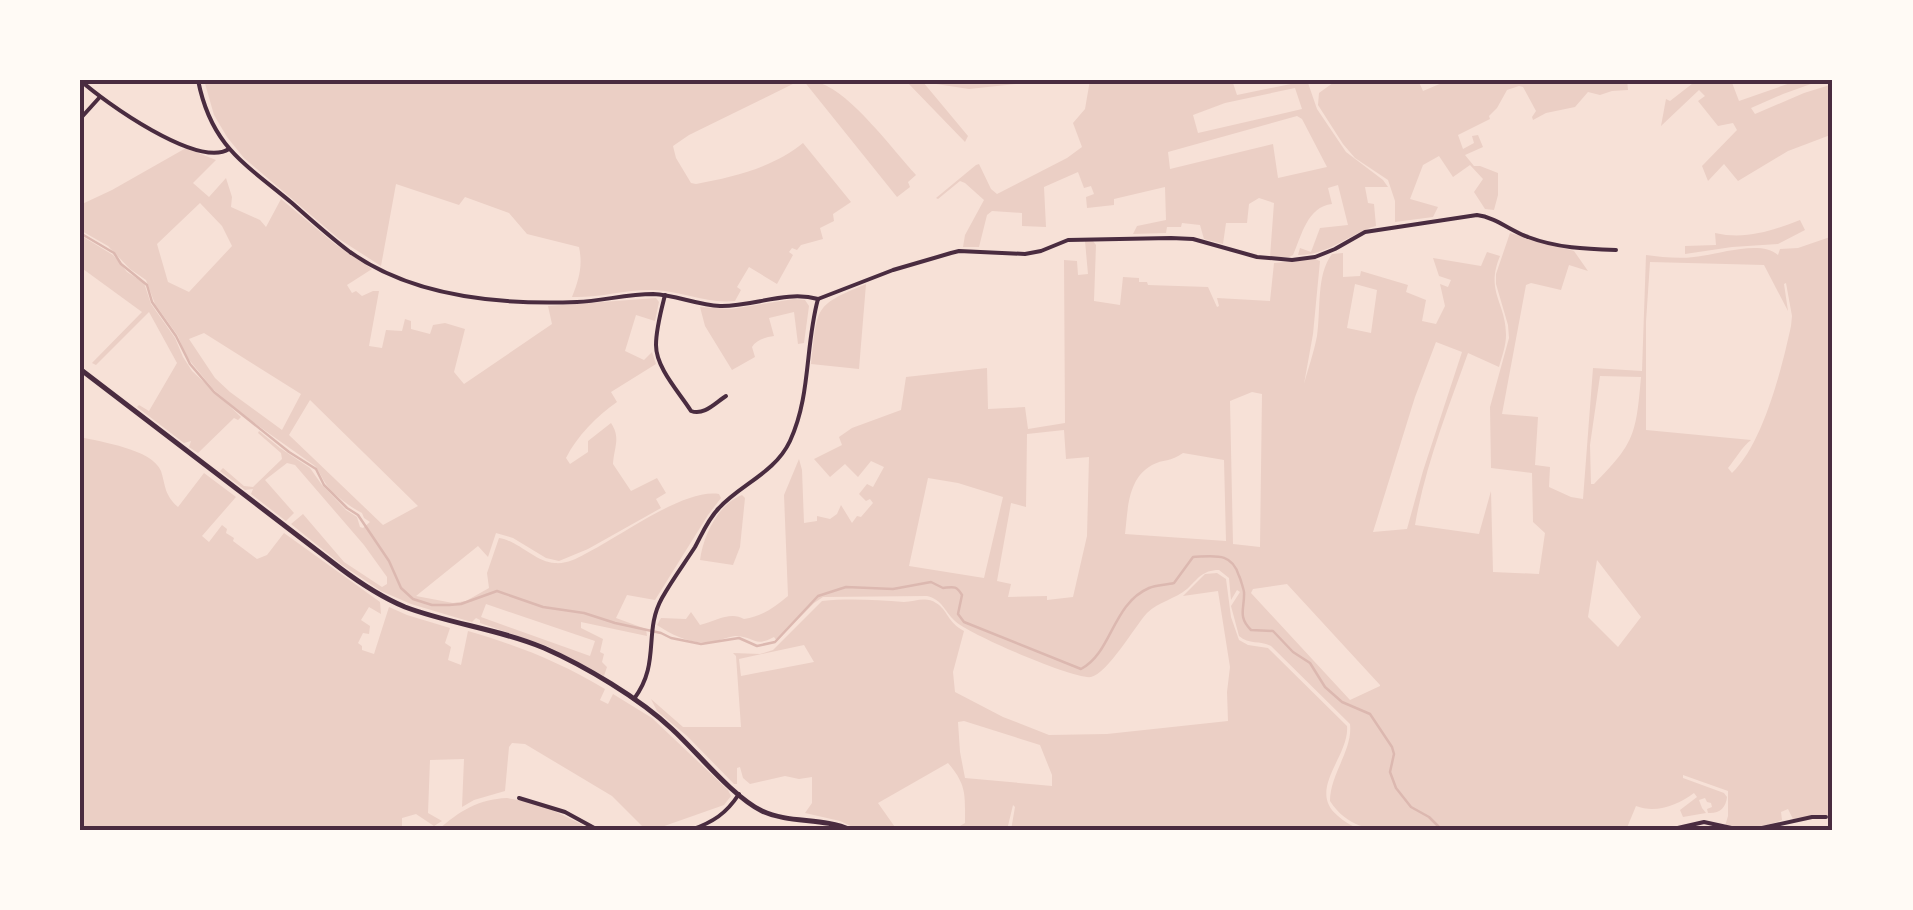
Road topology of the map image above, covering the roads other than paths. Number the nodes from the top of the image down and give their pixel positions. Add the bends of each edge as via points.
1 (80, 80) edge
2 (198, 80) edge
3 (99, 98) junction
4 (80, 119) edge
5 (229, 149) junction
6 (1616, 250) dead end
7 (664, 295) junction
8 (818, 300) junction
9 (80, 369) edge
10 (726, 396) dead end
11 (634, 698) junction
12 (740, 794) junction
13 (519, 798) dead end
14 (1826, 818) dead end
15 (598, 830) edge
16 (691, 830) edge
17 (850, 830) edge
18 (1669, 830) edge

1 - 3 street
2 - 5 street via 209,118
3 - 4 street
3 - 5 street via 179,143 216,154
5 - 7 street via 352,253 419,284 507,302
6 - 8 street via 1550,244 1476,215 1365,232 1314,258 1292,260 1193,240 1080,239 1026,254 959,251
7 - 8 street via 722,306
7 - 10 street via 656,344 663,367 695,413
8 - 11 street via 804,400 790,442 776,462 716,510 661,599 648,675
9 - 11 street via 382,596 544,648
11 - 12 street
12 - 16 street via 715,821
12 - 17 street via 774,815
13 - 15 street
14 - 18 street via 1736,829 1704,822

